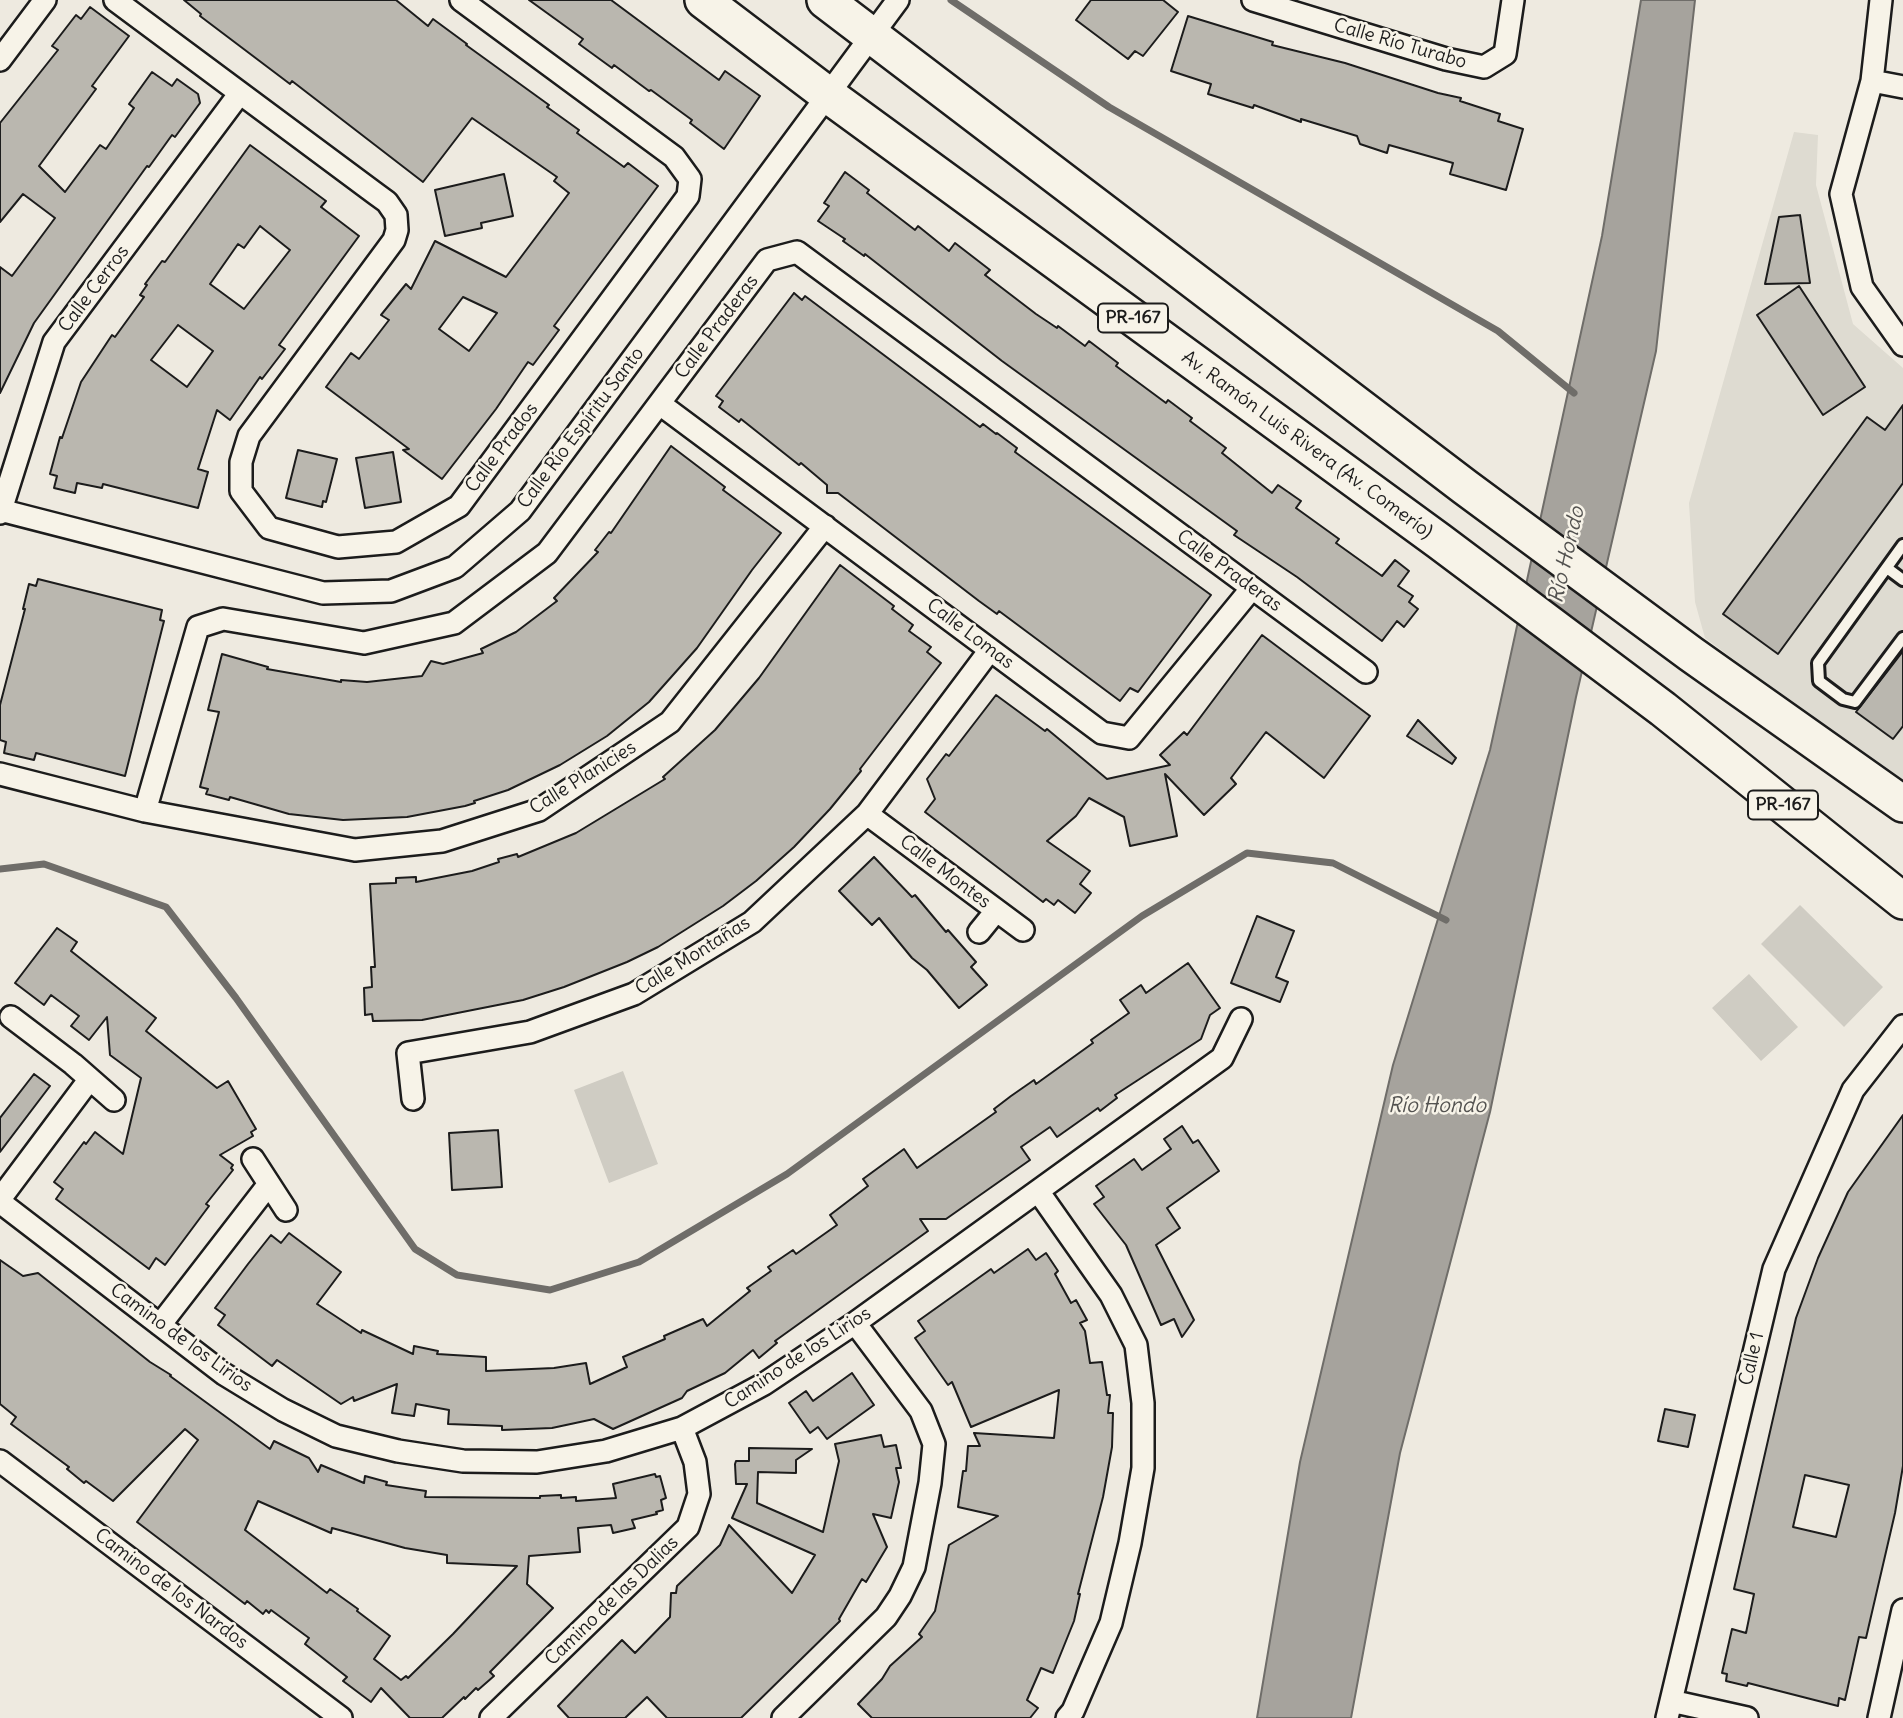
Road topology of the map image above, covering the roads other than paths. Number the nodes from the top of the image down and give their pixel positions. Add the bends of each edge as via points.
1 (45, 0) edge
2 (115, 0) edge
3 (461, 0) edge
4 (703, 0) edge
5 (825, 0) edge
6 (898, 0) edge
7 (1254, 0) edge
8 (1513, 0) edge
9 (1881, 0) edge
10 (872, 34) junction
11 (0, 60) edge
12 (1872, 81) junction
13 (1903, 87) edge
14 (240, 93) junction
15 (828, 95) junction
16 (1903, 345) edge
17 (660, 404) junction
18 (0, 511) edge
19 (825, 526) junction
20 (1903, 545) edge
21 (1886, 568) junction
22 (1903, 580) edge
23 (1252, 588) junction
24 (1903, 638) edge
25 (990, 650) junction
26 (1366, 672) dead end
27 (0, 774) edge
28 (1902, 802) edge
29 (145, 811) junction
30 (867, 814) junction
31 (1903, 901) edge
32 (996, 911) junction
33 (1023, 930) dead end
34 (979, 932) dead end
35 (11, 1017) dead end
36 (1241, 1019) dead end
37 (1903, 1026) edge
38 (89, 1080) junction
39 (413, 1099) dead end
40 (114, 1100) dead end
41 (253, 1159) dead end
42 (269, 1184) junction
43 (1038, 1191) junction
44 (0, 1200) edge
45 (285, 1210) dead end
46 (855, 1323) junction
47 (160, 1325) junction
48 (682, 1428) junction
49 (0, 1461) edge
50 (1903, 1610) edge
51 (1669, 1709) edge
52 (341, 1718) edge
53 (491, 1718) edge
54 (783, 1718) edge
55 (1067, 1718) edge
56 (1747, 1718) edge
57 (1878, 1718) edge

1 - 11 street
2 - 14 street, Calle Prados
3 - 14 street, Calle Prados via 674,157 690,179 688,196 459,506 396,542 338,547 269,528 241,491 241,462 249,436 397,230 396,215 387,202
4 - 15 main road, Av. Ramón Luis Rivera (Av. Comerío) / PR-167
5 - 10 main road
6 - 10 street, Calle Río Espíritu Santo
7 - 8 street, Calle Río Turabo via 1484,67 1505,54
9 - 12 street
10 - 15 street, Calle Río Espíritu Santo
10 - 28 main road via 1465,487
12 - 13 street
12 - 16 street via 1841,194 1862,287
14 - 18 street, Calle Cerros via 54,342
15 - 18 street, Calle Río Espíritu Santo via 520,511 456,567 391,591 323,593
15 - 31 main road, Av. Ramón Luis Rivera (Av. Comerío) / PR-167 via 1664,709
17 - 19 street, Calle Lomas
17 - 23 street, Calle Praderas via 767,260 797,253
17 - 29 street, Calle Praderas via 547,553 454,623 364,643 223,619 198,626
19 - 25 street, Calle Lomas
19 - 29 street, Calle Planicies via 670,722 539,810 442,841 355,850
20 - 21 lane
21 - 22 lane
21 - 24 lane via 1818,663 1819,681 1843,699 1856,702
23 - 25 street, Calle Lomas via 1129,738 1102,733
23 - 26 street, Calle Praderas
25 - 30 street, Calle Montañas
27 - 29 street, Calle Planicies
30 - 32 street, Calle Montes
30 - 39 street, Calle Montañas via 752,922 634,994 530,1032 408,1053
32 - 33 street, Calle Montes
32 - 34 street
35 - 38 street
36 - 43 street, Camino de los Lirios via 1222,1058
37 - 51 street, Calle 1 via 1853,1090 1774,1269
38 - 40 street
38 - 44 street
41 - 42 street
42 - 45 street
42 - 47 street
43 - 46 street, Camino de los Lirios
43 - 55 street via 1111,1295 1136,1345 1143,1403 1143,1468 1111,1623
44 - 47 street, Camino de los Lirios
46 - 48 street, Camino de los Lirios via 764,1384
46 - 54 street via 921,1411 934,1444 930,1483 914,1567 900,1596 886,1617
47 - 48 street, Camino de los Lirios via 224,1374 284,1410 336,1436 398,1451 463,1461 537,1462 606,1451
48 - 53 street, Camino de las Dalias via 695,1462 699,1494 688,1527
49 - 52 street, Camino de los Nardos
50 - 57 street
51 - 56 street

